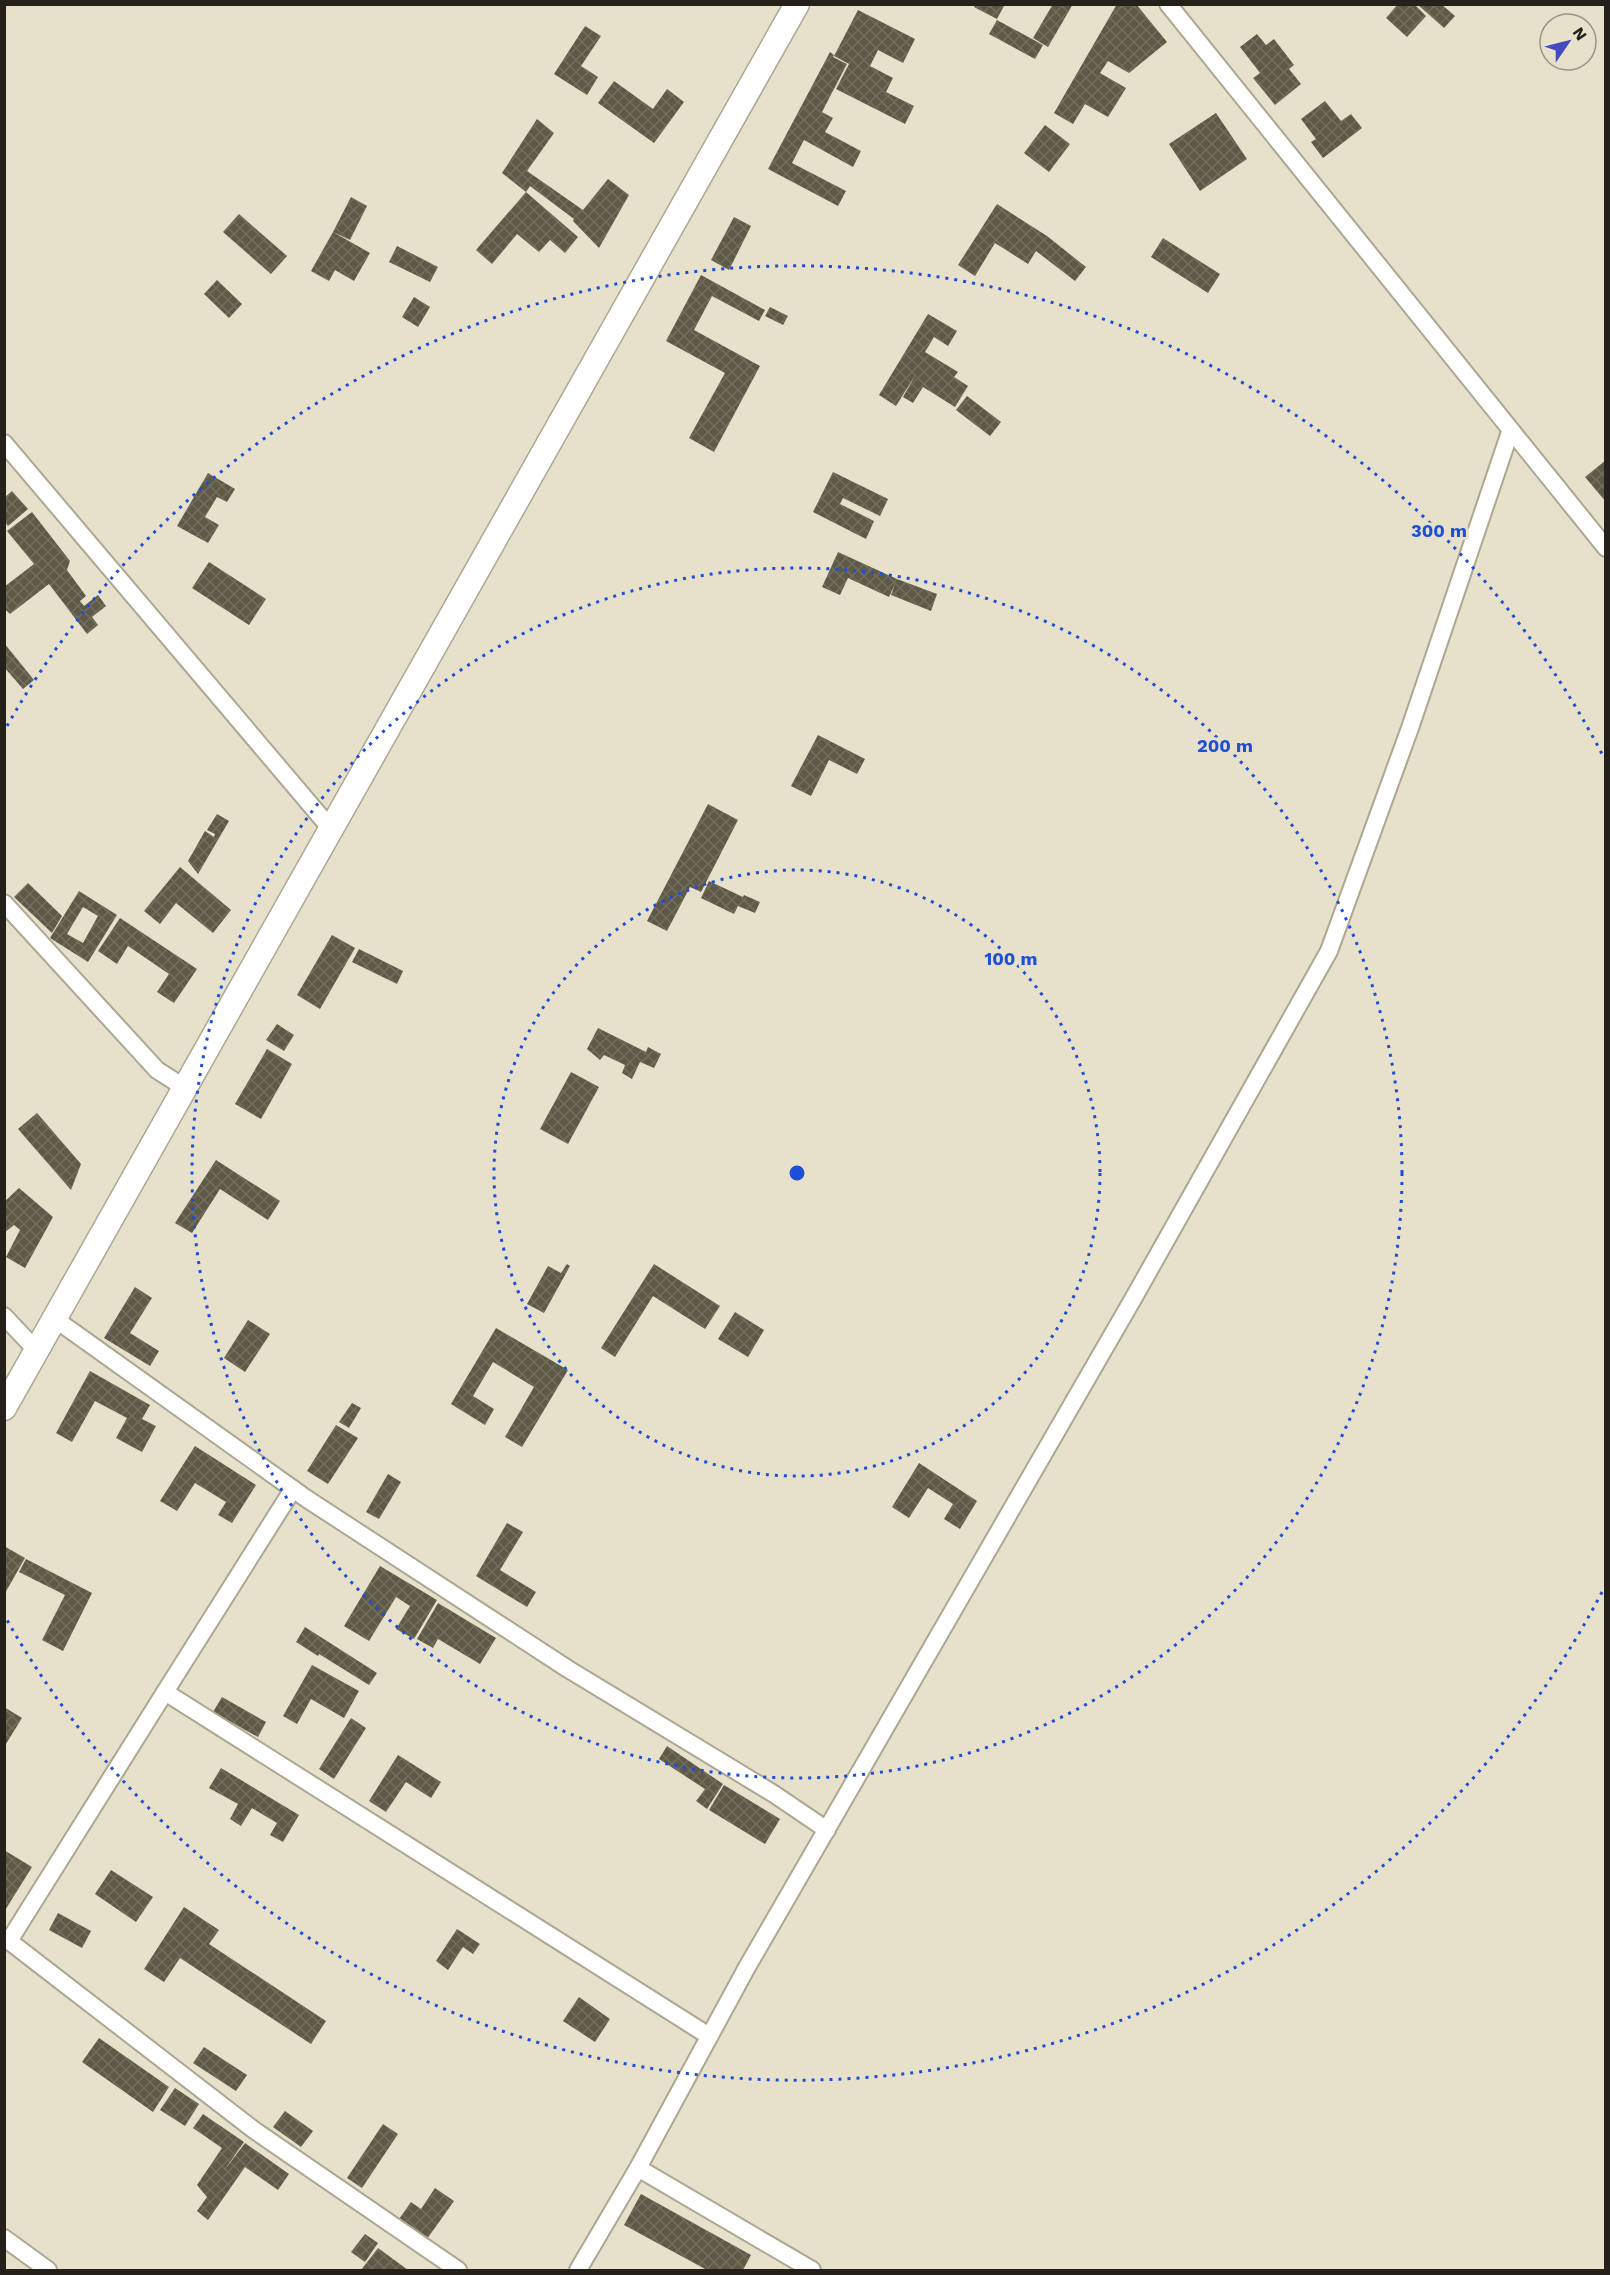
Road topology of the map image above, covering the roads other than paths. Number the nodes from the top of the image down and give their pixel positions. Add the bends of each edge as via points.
1 (797, 4) edge
2 (1168, 4) edge
3 (1510, 432) junction
4 (4, 442) edge
5 (1605, 548) edge
6 (331, 829) junction
7 (4, 903) edge
8 (185, 1088) junction
9 (4, 1316) edge
10 (55, 1318) junction
11 (37, 1351) junction
12 (4, 1408) edge
13 (293, 1489) junction
14 (165, 1692) junction
15 (826, 1830) junction
16 (7, 1945) edge
17 (709, 2037) junction
18 (638, 2168) junction
19 (4, 2238) edge
20 (48, 2271) edge
21 (458, 2271) edge
22 (578, 2271) edge
23 (812, 2271) edge

1 - 6 street
2 - 3 street
3 - 5 street
3 - 15 street via 1410,728 1329,951
4 - 6 street
6 - 8 street
7 - 8 street via 157,1070
8 - 10 street
9 - 11 street
10 - 11 street
10 - 13 street
11 - 12 street
13 - 14 street
13 - 15 street via 568,1669 774,1794
14 - 16 street
14 - 17 street
15 - 17 street
16 - 21 street via 254,2130
17 - 18 street
18 - 22 street
18 - 23 street
19 - 20 street

